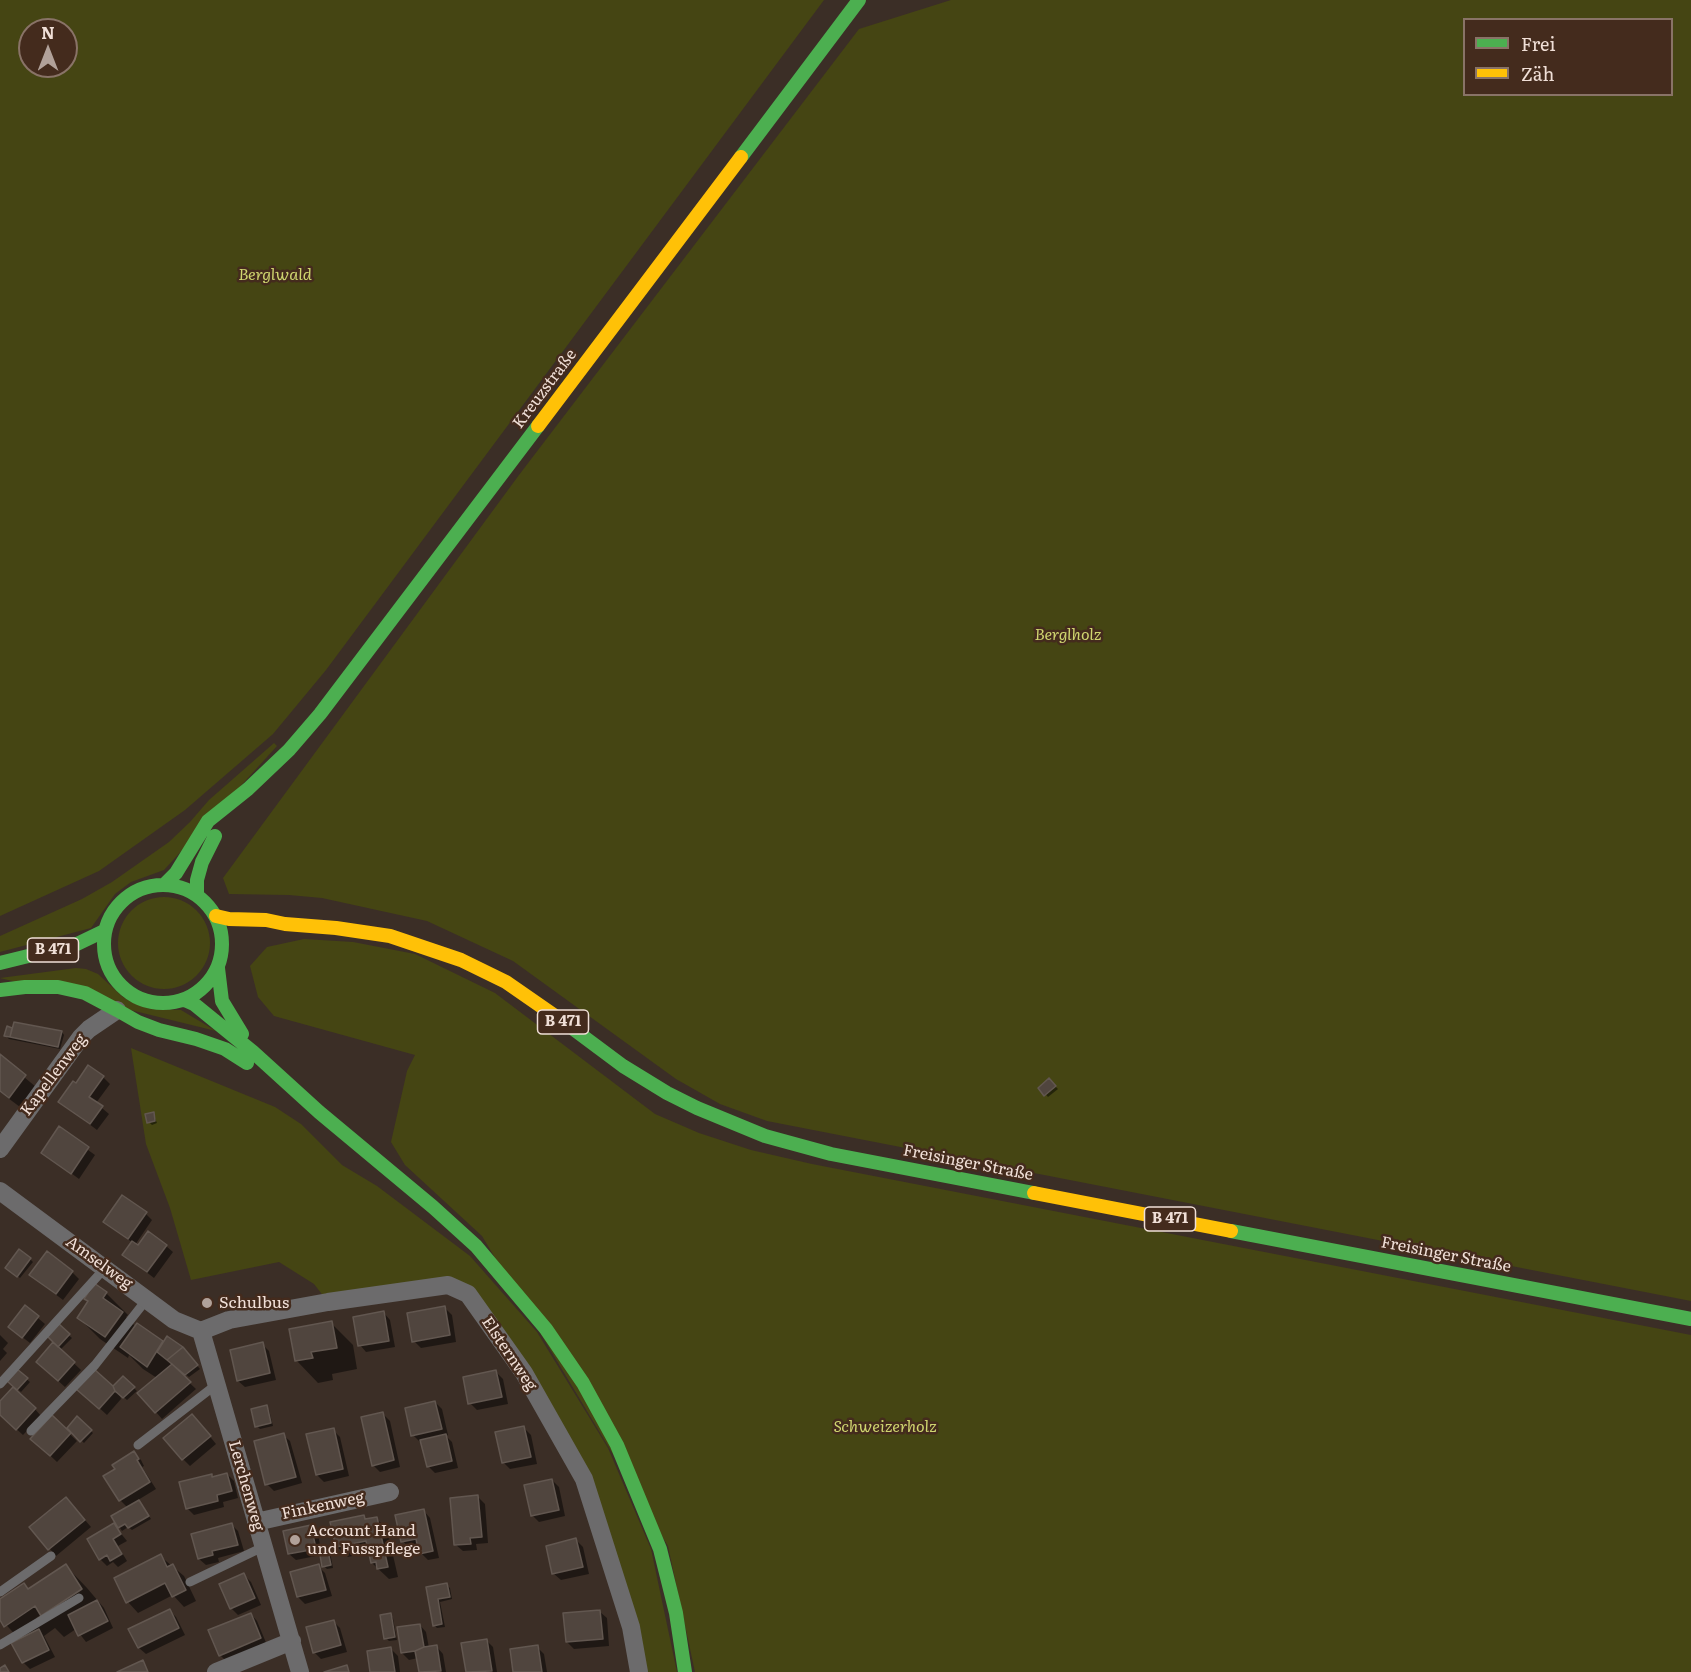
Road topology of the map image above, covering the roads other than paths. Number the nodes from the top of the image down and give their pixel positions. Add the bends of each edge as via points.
1 (860, 0) edge
2 (248, 789) junction
3 (165, 884) junction
4 (197, 895) junction
5 (216, 916) junction
6 (285, 924) junction
7 (104, 931) junction
8 (255, 935) dead end
9 (56, 963) dead end
10 (0, 964) edge
11 (218, 968) junction
12 (0, 990) edge
13 (185, 1000) junction
14 (117, 1010) junction
15 (253, 1052) junction
16 (319, 1112) junction
17 (0, 1149) edge
18 (0, 1191) edge
19 (105, 1268) junction
20 (147, 1299) junction
21 (1691, 1319) edge
22 (201, 1331) junction
23 (0, 1384) edge
24 (218, 1384) junction
25 (31, 1431) dead end
26 (138, 1445) dead end
27 (390, 1492) dead end
28 (256, 1522) junction
29 (263, 1547) junction
30 (51, 1556) dead end
31 (190, 1582) dead end
32 (0, 1592) edge
33 (79, 1598) dead end
34 (291, 1641) junction
35 (0, 1645) edge
36 (216, 1672) edge
37 (300, 1672) edge
38 (639, 1672) edge
39 (685, 1672) edge

1 - 2 main road, Kreuzstraße via 320,714
2 - 3 main road, Kreuzstraße via 208,821
2 - 4 main road, Kreuzstraße via 211,841 197,880
3 - 4 main road
3 - 7 main road via 148,886 120,902
4 - 5 main road
5 - 6 main road, B 471
5 - 11 main road via 228,944
6 - 8 main road, B 471
6 - 21 main road, Freisinger Straße / B 471 via 390,936 461,960 506,982 667,1093 765,1136 831,1154
7 - 10 main road, B 471 via 77,944
7 - 13 main road via 102,965 131,994 148,1002 167,1004
9 - 10 main road, B 471
11 - 13 main road via 204,987
11 - 15 main road via 222,1001
12 - 14 main road via 58,987 85,993
13 - 15 main road
14 - 16 main road via 159,1030 225,1048
14 - 17 street, Kapellenweg via 81,1037
15 - 16 main road
16 - 39 main road via 476,1246 546,1329 583,1383 617,1445 660,1549
18 - 19 street, Amselweg
19 - 20 street, Amselweg
19 - 23 lane
20 - 22 street, Amselweg via 174,1320
20 - 25 lane via 96,1365
22 - 24 street, Lerchenweg
22 - 38 street, Elsternweg via 229,1320 448,1285 468,1294 524,1374 584,1479 631,1627
24 - 26 lane
24 - 28 street, Lerchenweg
27 - 28 street, Finkenweg
28 - 29 street, Lerchenweg
29 - 31 lane
29 - 34 street, Lerchenweg
30 - 32 lane
33 - 35 lane
34 - 36 street
34 - 37 street, Lerchenweg

